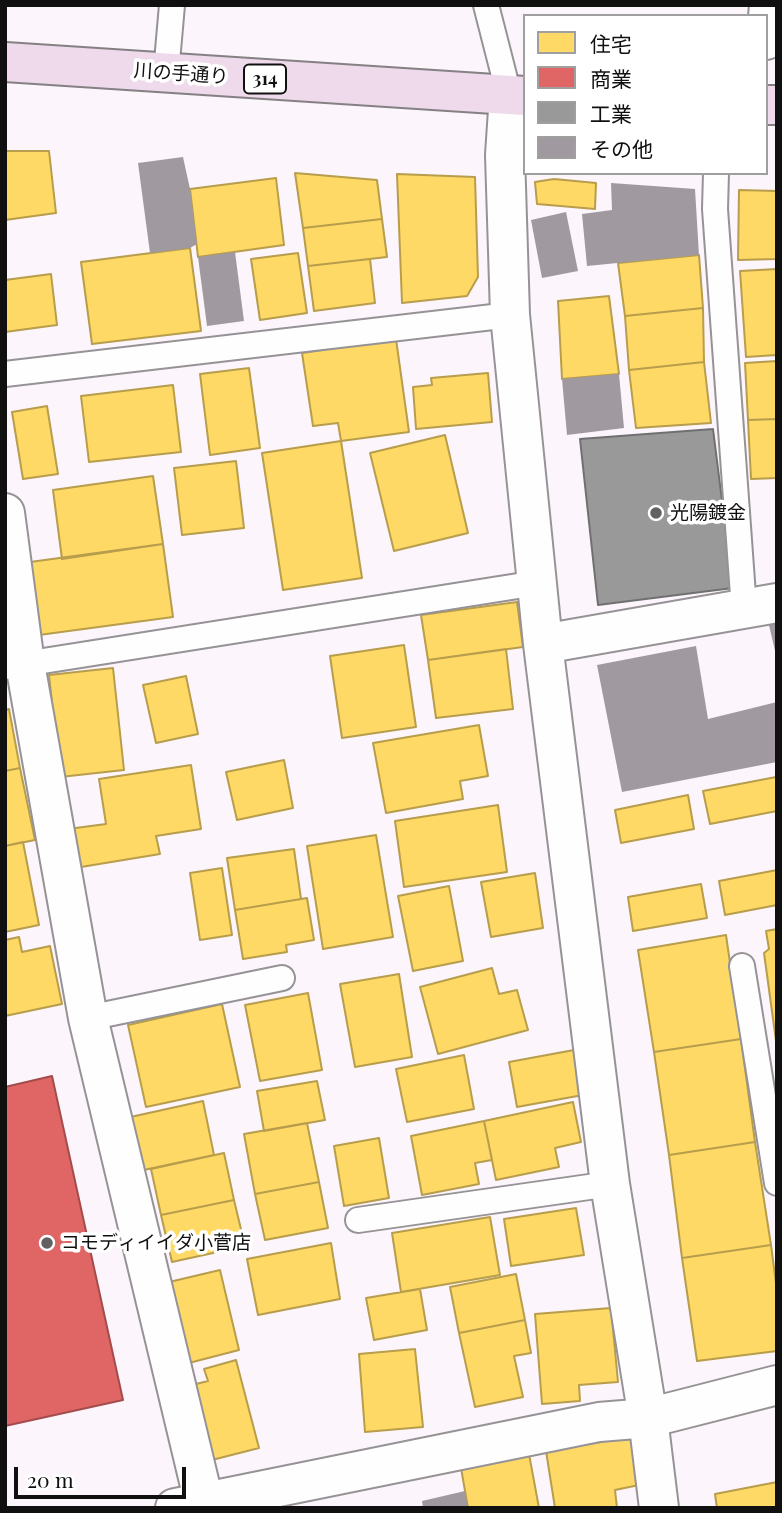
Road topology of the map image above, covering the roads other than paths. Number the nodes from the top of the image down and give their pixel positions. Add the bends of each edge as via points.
1 (172, 5) edge
2 (486, 5) edge
3 (5, 62) edge
4 (166, 73) junction
5 (517, 95) edge
6 (716, 175) edge
7 (510, 315) junction
8 (5, 374) edge
9 (5, 513) edge
10 (537, 583) junction
11 (760, 606) edge
12 (543, 645) junction
13 (15, 666) edge
14 (742, 966) dead end
15 (282, 978) dead end
16 (88, 1018) junction
17 (777, 1183) edge
18 (610, 1184) junction
19 (358, 1220) dead end
20 (777, 1385) edge
21 (648, 1418) junction
22 (190, 1505) edge
23 (659, 1508) edge

1 - 4 lane
2 - 5 lane
3 - 4 main road, 川の手通り / 314
4 - 5 main road, 川の手通り / 314
5 - 7 street via 505,155
6 - 11 lane via 715,209
7 - 8 lane
7 - 10 street
9 - 13 street
10 - 12 street
10 - 13 lane
11 - 12 street
12 - 18 street
13 - 16 street
14 - 17 lane
15 - 16 lane
16 - 22 street
18 - 19 lane
18 - 21 street
20 - 21 street
21 - 22 street via 598,1422
21 - 23 street

